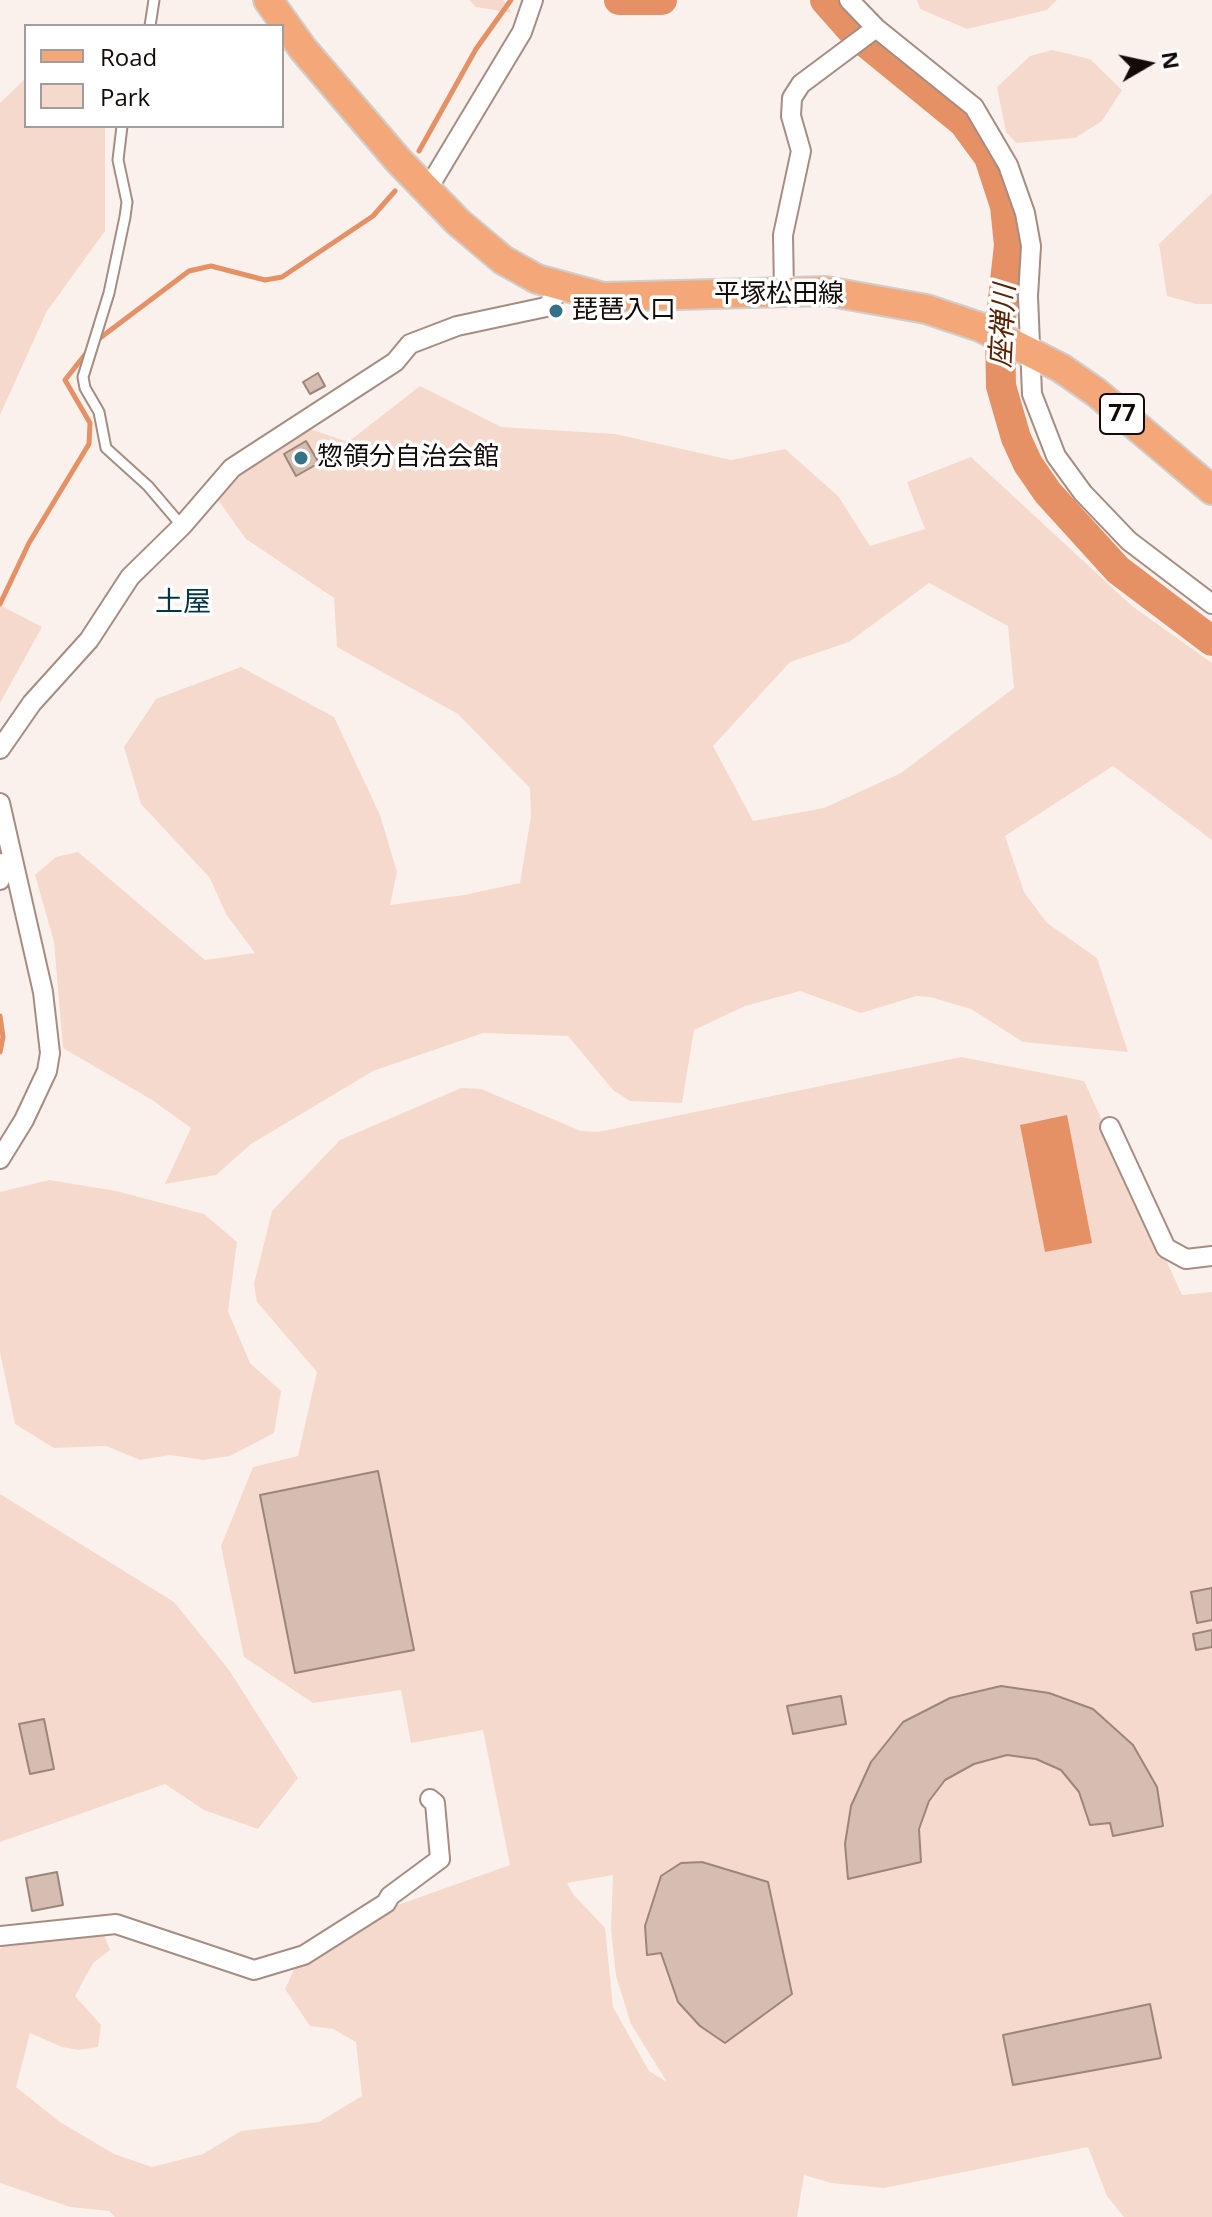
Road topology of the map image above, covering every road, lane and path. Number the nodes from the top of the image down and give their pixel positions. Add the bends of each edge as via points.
1 (154, 0) edge
2 (268, 0) edge
3 (849, 0) edge
4 (532, 6) edge
5 (150, 24) edge
6 (876, 28) junction
7 (122, 128) edge
8 (427, 190) junction
9 (562, 288) junction
10 (784, 291) junction
11 (1027, 349) junction
12 (1212, 490) edge
13 (182, 526) junction
14 (1212, 604) edge
15 (0, 749) edge
16 (0, 803) edge
17 (0, 863) edge
18 (0, 880) edge
19 (1110, 1127) dead end
20 (0, 1159) edge
21 (1212, 1256) edge
22 (430, 1799) dead end
23 (0, 1936) edge

1 - 5 lane
2 - 8 main road, 平塚松田線 / 77 via 303,49
3 - 6 street
4 - 8 street via 522,32
6 - 10 street via 801,84 792,98 801,151 783,235
6 - 11 street via 974,107 1008,165 1031,246
7 - 13 lane via 117,150 125,217 83,377 99,412 106,448
8 - 9 main road, 平塚松田線 / 77 via 503,260
9 - 10 main road, 平塚松田線 / 77 via 640,299
9 - 13 street via 546,307 457,326 410,344 395,362 232,468
10 - 11 main road, 平塚松田線 / 77 via 885,300 980,327
11 - 12 main road, 平塚松田線 / 77 via 1097,393
11 - 14 street via 1041,424 1065,468 1129,541
13 - 15 street via 130,577 89,640 32,703
16 - 20 street via 43,992 50,1053 41,1083
17 - 18 street
19 - 21 street via 1166,1248 1186,1259
22 - 23 street via 435,1803 440,1859 386,1903 304,1955 254,1970 116,1924

